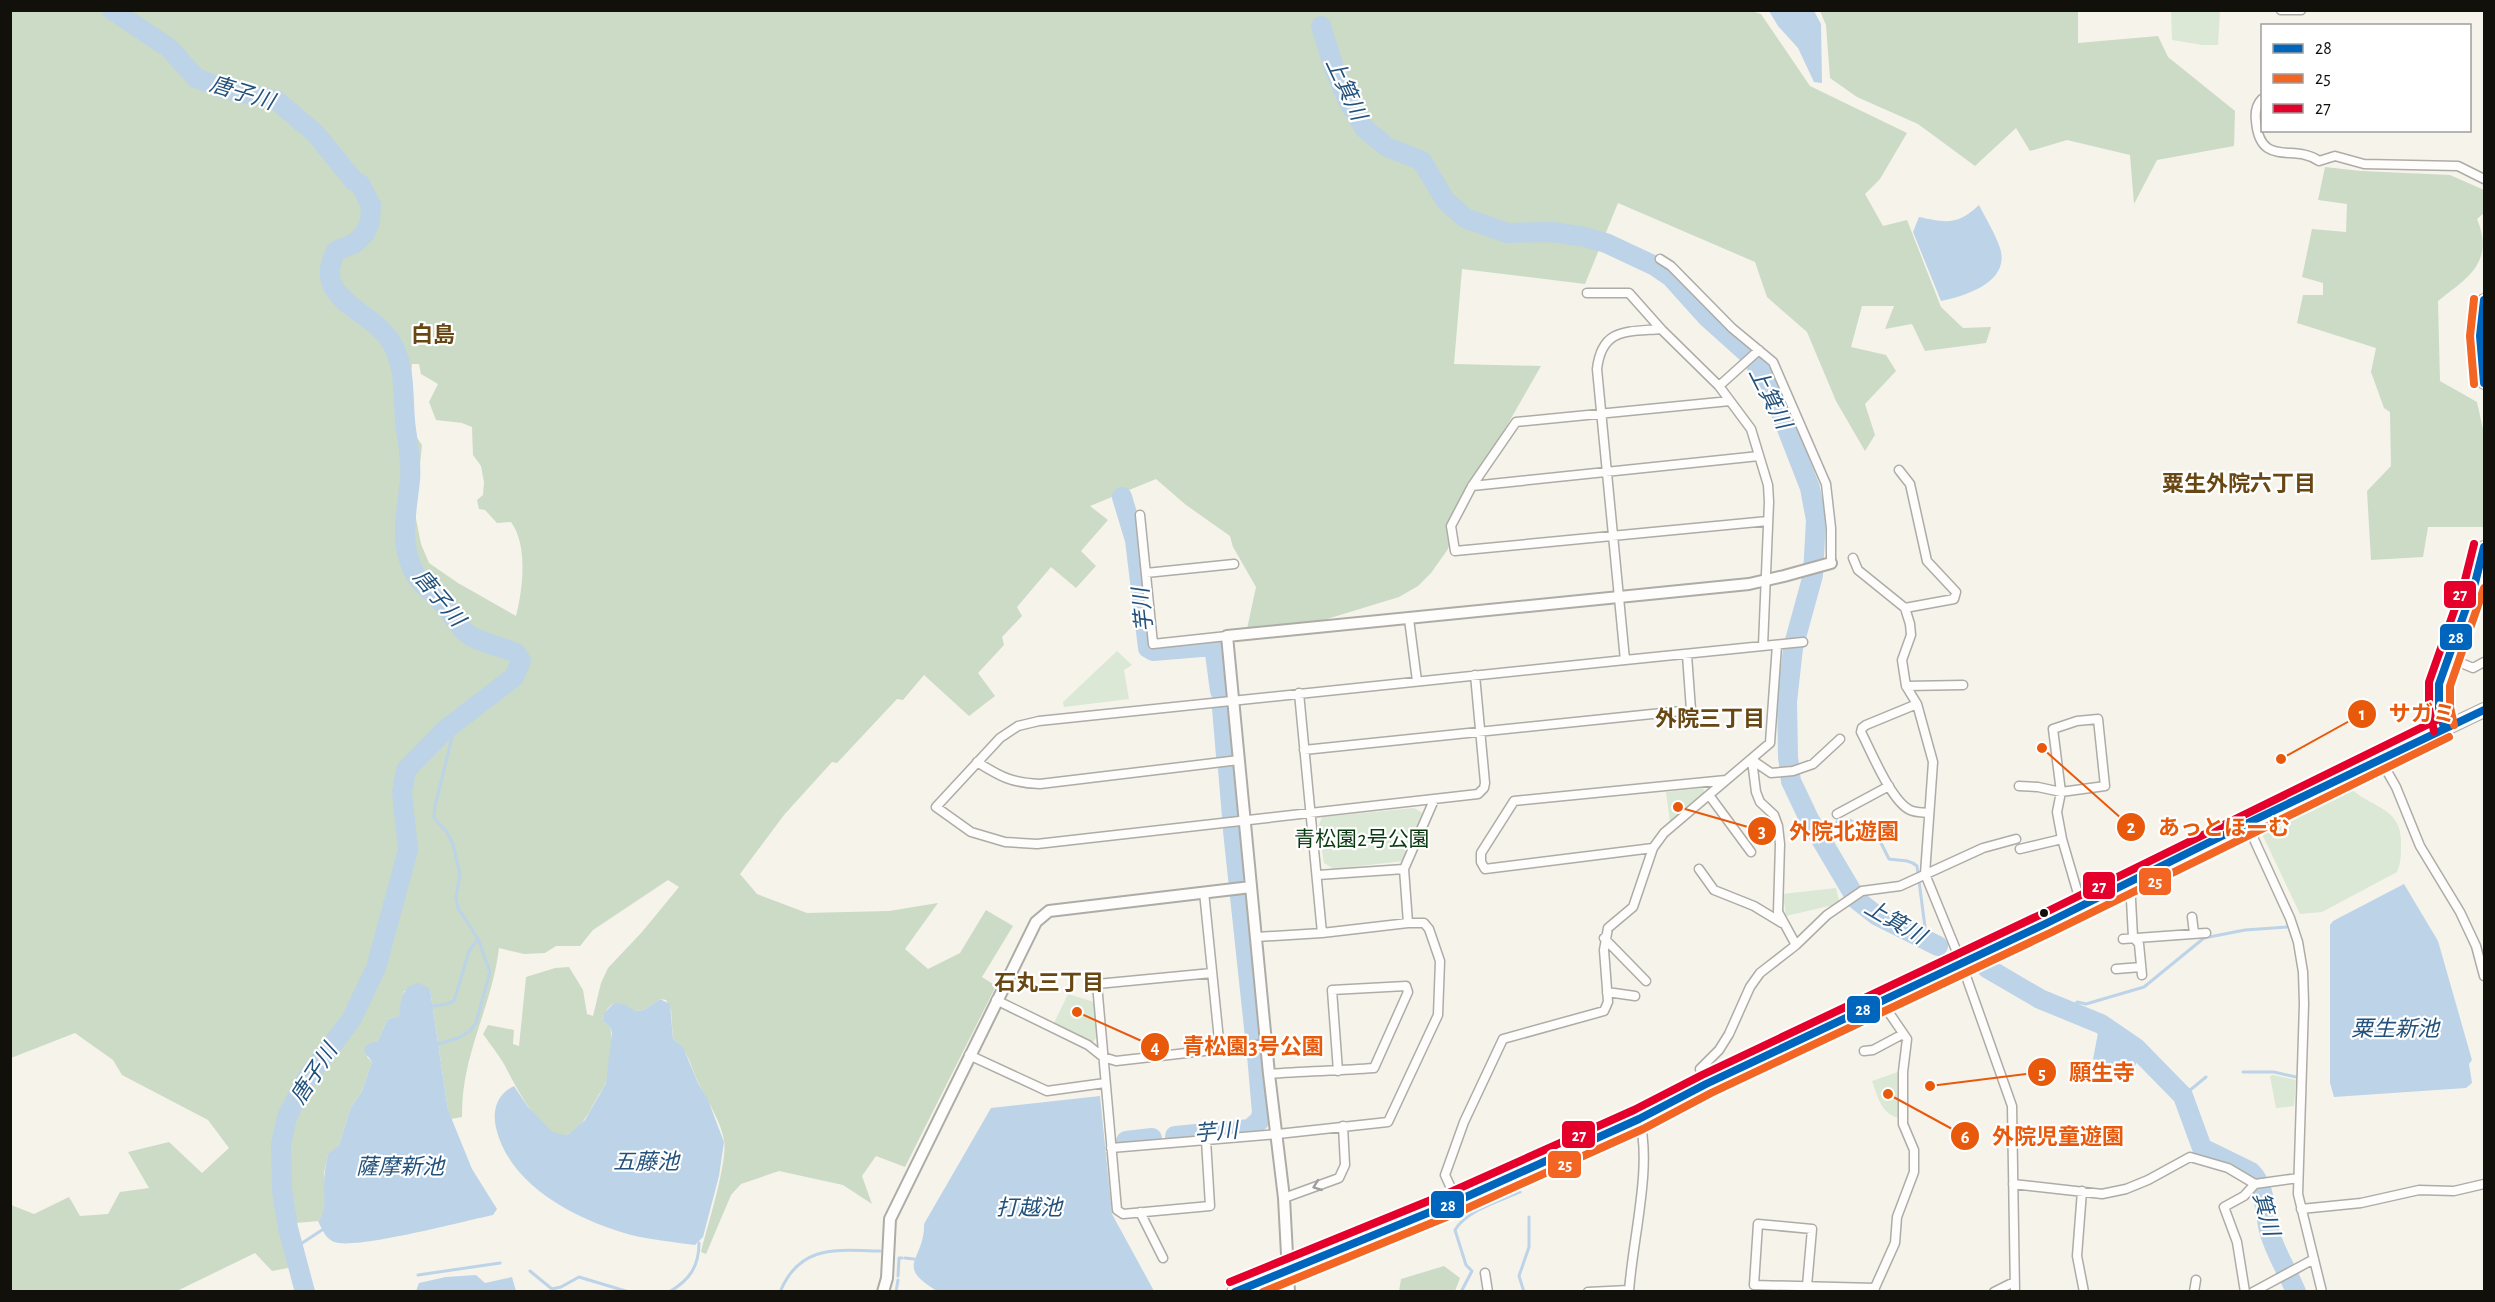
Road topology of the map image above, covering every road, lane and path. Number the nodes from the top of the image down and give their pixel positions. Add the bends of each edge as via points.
1 (2281, 10) edge
2 (2301, 10) edge
3 (2261, 101) edge
4 (2484, 178) edge
5 (1660, 259) dead end
6 (1587, 293) dead end
7 (2484, 300) edge
8 (1661, 329) junction
9 (1757, 352) junction
10 (2484, 382) edge
11 (1719, 386) junction
12 (1730, 401) junction
13 (1600, 413) junction
14 (1759, 456) junction
15 (1899, 470) dead end
16 (1605, 472) junction
17 (1472, 486) junction
18 (1140, 515) dead end
19 (1768, 521) junction
20 (1614, 535) junction
21 (2484, 547) edge
22 (1852, 558) dead end
23 (1234, 564) dead end
24 (1820, 566) joint
25 (1146, 573) junction
26 (1766, 580) junction
27 (2480, 582) edge
28 (1620, 597) junction
29 (1905, 608) junction
30 (1409, 619) junction
31 (1227, 636) junction
32 (1798, 642) dead end
33 (1777, 645) junction
34 (1763, 646) junction
35 (1687, 655) junction
36 (2448, 657) junction
37 (1625, 660) junction
38 (2484, 662) edge
39 (1475, 675) junction
40 (1416, 681) junction
41 (1963, 685) dead end
42 (1906, 686) junction
43 (1299, 693) junction
44 (1233, 700) junction
45 (1917, 704) junction
46 (2484, 710) edge
47 (2444, 728) junction
48 (1481, 733) junction
49 (1840, 739) dead end
50 (1304, 750) junction
51 (2380, 759) junction
52 (1239, 760) junction
53 (1752, 760) junction
54 (977, 762) junction
55 (1726, 780) junction
56 (1889, 786) junction
57 (2019, 786) dead end
58 (2061, 792) junction
59 (1709, 795) junction
60 (1434, 800) junction
61 (1310, 812) junction
62 (1929, 813) junction
63 (1837, 814) dead end
64 (1244, 819) junction
65 (2250, 822) junction
66 (2016, 839) dead end
67 (2062, 839) junction
68 (1653, 848) junction
69 (2020, 849) dead end
70 (1751, 852) dead end
71 (1404, 869) junction
72 (1699, 869) dead end
73 (1925, 874) junction
74 (1318, 875) junction
75 (2130, 881) junction
76 (1243, 888) junction
77 (1204, 892) junction
78 (2081, 904) junction
79 (2193, 917) dead end
80 (1408, 923) junction
81 (1782, 923) junction
82 (1322, 933) junction
83 (2194, 933) junction
84 (2206, 933) dead end
85 (1256, 937) junction
86 (2133, 937) junction
87 (1604, 938) junction
88 (2123, 939) dead end
89 (1796, 945) junction
90 (1961, 962) junction
91 (2116, 969) dead end
92 (1212, 973) junction
93 (2484, 976) edge
94 (1646, 981) dead end
95 (1607, 992) junction
96 (1635, 996) dead end
97 (996, 1000) junction
98 (1881, 1001) junction
99 (1903, 1034) junction
100 (1266, 1044) junction
101 (1220, 1050) junction
102 (1864, 1051) dead end
103 (969, 1055) junction
104 (1103, 1057) junction
105 (1338, 1071) junction
106 (1269, 1074) junction
107 (1105, 1083) junction
108 (1706, 1084) junction
109 (1639, 1119) junction
110 (1343, 1126) junction
111 (1278, 1134) junction
112 (1206, 1140) junction
113 (1111, 1148) junction
114 (2298, 1178) junction
115 (2259, 1183) junction
116 (2013, 1184) junction
117 (2484, 1184) edge
118 (2082, 1191) junction
119 (1284, 1198) junction
120 (1458, 1201) junction
121 (2301, 1209) junction
122 (1140, 1212) junction
123 (1163, 1258) dead end
124 (2314, 1259) junction
125 (1289, 1270) junction
126 (1485, 1273) dead end
127 (2196, 1280) dead end
128 (1807, 1286) junction
129 (2014, 1287) edge
130 (1874, 1290) edge
131 (1629, 1291) edge
132 (883, 1292) edge
133 (1234, 1292) edge
134 (1289, 1292) edge
135 (1488, 1292) edge
136 (1588, 1292) edge
137 (1994, 1292) edge
138 (2084, 1292) edge
139 (2193, 1292) edge
140 (2246, 1292) edge
141 (2253, 1292) edge
142 (2322, 1292) edge

1 - 2 street
3 - 4 street via 2255,114 2256,129 2260,140 2273,152 2312,156 2319,161 2336,156 2364,164 2458,166
5 - 9 street
6 - 8 street via 1629,293
7 - 10 street via 2480,336
8 - 11 street
8 - 13 street via 1617,333 1606,341 1598,356
9 - 11 street
9 - 24 street via 1773,362 1778,371 1826,484 1831,528
11 - 12 street
12 - 13 street
12 - 14 street via 1751,429
13 - 16 street
13 - 17 street via 1516,422
14 - 16 street
14 - 19 street via 1768,486
15 - 29 street via 1910,483 1927,561 1956,592 1954,599
16 - 17 street
16 - 20 street
17 - 20 street via 1451,526 1455,551
18 - 25 street
19 - 20 street
19 - 26 street
20 - 28 street
21 - 27 street
22 - 29 street via 1858,570
23 - 25 street
24 - 26 street
25 - 31 street via 1153,644
26 - 28 street
26 - 34 street
27 - 36 street
28 - 30 street
28 - 37 street
29 - 42 street via 1911,624 1902,660
30 - 31 street
30 - 40 street
31 - 44 street
32 - 33 street
33 - 34 street
33 - 53 street via 1771,741
34 - 35 street
35 - 37 street
35 - 48 street via 1691,710
36 - 38 street via 2473,668
36 - 47 street via 2439,684
37 - 39 street
39 - 40 street
39 - 48 street
40 - 43 street
41 - 42 street
42 - 45 street
43 - 44 street
43 - 50 street
44 - 52 street
44 - 54 street via 1018,726
45 - 56 street via 1861,729
45 - 62 street via 1933,762
46 - 47 main road
47 - 51 main road
48 - 50 street
48 - 60 street via 1485,783 1482,792
49 - 53 street via 1813,764 1789,772 1771,773
50 - 61 street
51 - 65 main road
51 - 93 street via 2420,846 2460,912 2476,946
52 - 54 street via 1040,784 1002,778
52 - 64 street
53 - 55 street
53 - 81 street via 1756,792 1778,826 1777,907
54 - 64 street via 936,807 971,832 1005,842 1037,844
55 - 59 street
55 - 68 street via 1514,801 1481,853 1481,862 1485,869
56 - 62 street via 1909,809
56 - 63 street
57 - 58 street
58 - 58 street via 2053,729 2098,719 2105,786
58 - 67 street via 2057,812
59 - 68 street via 1664,832
59 - 70 street
60 - 61 street
60 - 71 street
61 - 64 street
61 - 74 street
62 - 73 street
64 - 76 street
65 - 75 main road
65 - 114 street via 2252,835 2290,918 2303,972
66 - 73 street via 1983,848
67 - 69 street
67 - 78 street
68 - 87 street via 1633,907 1608,928
71 - 74 street
71 - 80 street
72 - 81 street via 1714,890 1754,906
73 - 89 street via 1900,886 1862,891 1827,915
73 - 90 street
74 - 82 street
75 - 78 main road
75 - 86 street
76 - 77 street
76 - 85 street
77 - 92 street
77 - 97 street via 1049,911 1036,922
78 - 90 main road
79 - 83 street
80 - 82 street
80 - 110 street via 1424,923 1440,961 1438,1015 1388,1122
81 - 89 street
82 - 85 street
83 - 84 street
83 - 86 street
85 - 100 street
86 - 88 street
86 - 91 street via 2139,944 2142,971
87 - 94 street
87 - 95 street
89 - 108 street via 1771,963 1750,987 1729,1034 1700,1069
90 - 98 main road
90 - 116 street via 2012,1107
92 - 101 street
92 - 104 street via 1097,984
95 - 96 street
95 - 120 street via 1604,1011 1503,1040 1464,1122 1445,1175
97 - 103 street
97 - 104 street via 1088,1045
98 - 99 street
98 - 108 main road
99 - 102 street
99 - 130 street via 1907,1039 1903,1124 1914,1150 1914,1172 1897,1217 1894,1243
100 - 101 street
100 - 106 street
101 - 104 street via 1116,1061
103 - 107 street via 1047,1090
103 - 132 street via 890,1219
104 - 107 street
105 - 105 street via 1374,1068 1408,992 1406,986 1332,990
105 - 106 street
106 - 111 street
107 - 113 street
108 - 109 main road
109 - 120 main road
109 - 131 street via 1644,1166
110 - 111 street
110 -> 119 street via 1345,1165 1339,1178
111 - 112 street
111 - 119 street
112 - 113 street
112 - 122 street via 1210,1206
113 - 122 street via 1117,1210 1123,1214
114 - 115 street
114 - 121 street
115 - 118 street via 2228,1168 2190,1157 2126,1189 2102,1194
115 - 140 street via 2224,1207 2237,1242
116 - 118 street
116 - 129 street
117 - 121 street
118 - 138 street via 2077,1257
119 - 125 street
120 - 125 main road
121 - 124 street
122 - 123 street
124 - 141 street
124 - 142 street
125 - 133 main road
125 - 134 street
126 - 135 street
127 - 139 street
128 - 128 street via 1754,1285 1758,1224 1812,1229
128 - 130 street
129 - 137 street
131 - 136 street

